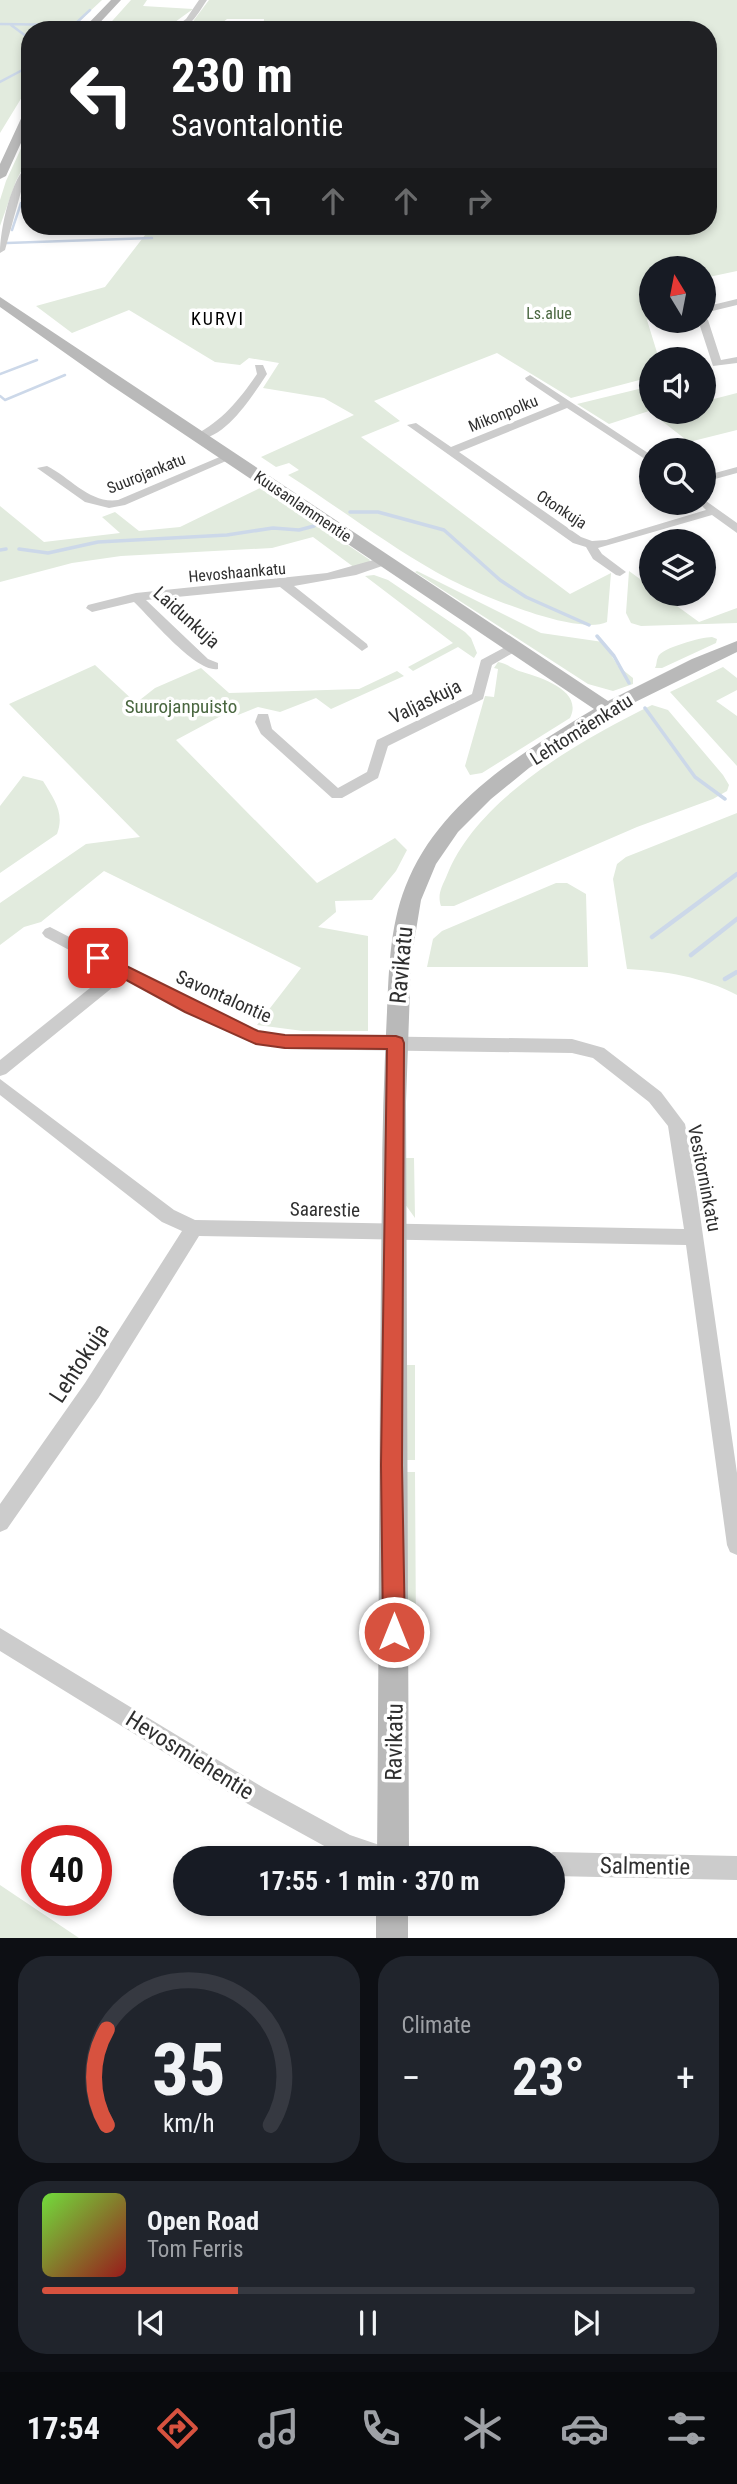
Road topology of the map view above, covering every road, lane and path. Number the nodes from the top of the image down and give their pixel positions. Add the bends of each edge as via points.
1 (116, 0) edge
2 (202, 0) edge
3 (96, 21) edge
4 (189, 21) edge
5 (21, 130) edge
6 (0, 176) edge
7 (21, 182) edge
8 (0, 250) edge
9 (0, 301) edge
10 (737, 302) edge
11 (716, 307) edge
12 (707, 333) edge
13 (737, 360) edge
14 (259, 367) dead end
15 (530, 378) dead end
16 (568, 404) junction
17 (412, 425) dead end
18 (199, 437) junction
19 (450, 452) junction
20 (639, 452) edge
21 (229, 456) junction
22 (43, 468) dead end
23 (737, 470) edge
24 (716, 476) edge
25 (716, 513) edge
26 (700, 515) edge
27 (737, 528) edge
28 (591, 545) junction
29 (384, 561) junction
30 (620, 572) dead end
31 (285, 585) junction
32 (136, 597) junction
33 (92, 607) dead end
34 (737, 646) edge
35 (362, 647) dead end
36 (513, 647) junction
37 (213, 666) dead end
38 (608, 710) junction
39 (263, 717) dead end
40 (443, 837) joint
41 (50, 933) dead end
42 (122, 971) junction
43 (396, 1043) junction
44 (0, 1069) edge
45 (0, 1086) edge
46 (194, 1227) junction
47 (393, 1231) junction
48 (695, 1237) junction
49 (0, 1522) edge
50 (737, 1545) edge
51 (0, 1639) edge
52 (348, 1846) edge
53 (393, 1846) edge
54 (565, 1864) edge
55 (737, 1868) edge
56 (392, 1916) edge
57 (392, 1938) edge

1 - 3 street
2 - 4 street
5 - 6 street
7 - 8 street
9 - 18 street, Kuusanlammentie
10 - 11 street
12 - 13 street via 717,365
14 - 18 street via 262,374 229,419
15 - 16 street
16 - 19 street, Mikonpolku
16 - 20 street
17 - 19 street, Otonkuja
18 - 21 street, Kuusanlammentie
19 - 28 street, Otonkuja via 577,540
21 - 22 street, Suurojankatu via 106,506 93,503
21 - 29 street, Kuusanlammentie
23 - 24 street
25 - 27 street
26 - 28 street, Otonkuja
28 - 30 street via 597,556
29 - 31 street, Hevoshaankatu
29 - 36 street, Kuusanlammentie
31 - 32 street, Hevoshaankatu
31 - 35 street
32 - 33 street, Hevoshaankatu
32 - 37 street, Laidunkuja via 203,662
34 - 38 street, Lehtomäenkatu
36 - 38 street, Kuusanlammentie
36 - 39 street, Valjaskuja via 486,663 478,696 382,743 373,775 337,795 266,731
38 - 40 street, Lehtomäenkatu via 500,781 470,805
40 - 43 street, Ravikatu via 417,881 404,920
41 - 42 street, Savontalontie
42 - 43 street, Savontalontie via 256,1037 285,1042
42 - 44 street
43 - 47 street, Ravikatu
43 - 48 street, Vesitorninkatu via 572,1046 598,1053 654,1097 676,1124
45 - 46 street, Saarestie via 168,1216
46 - 47 street, Saarestie
46 - 49 street, Lehtokuja via 92,1390
47 - 48 street, Saarestie
47 - 53 street, Ravikatu
48 - 50 street, Vesitorninkatu
51 - 52 street, Hevosmiehentie via 256,1796
54 - 55 street, Salmentie
56 - 57 street

